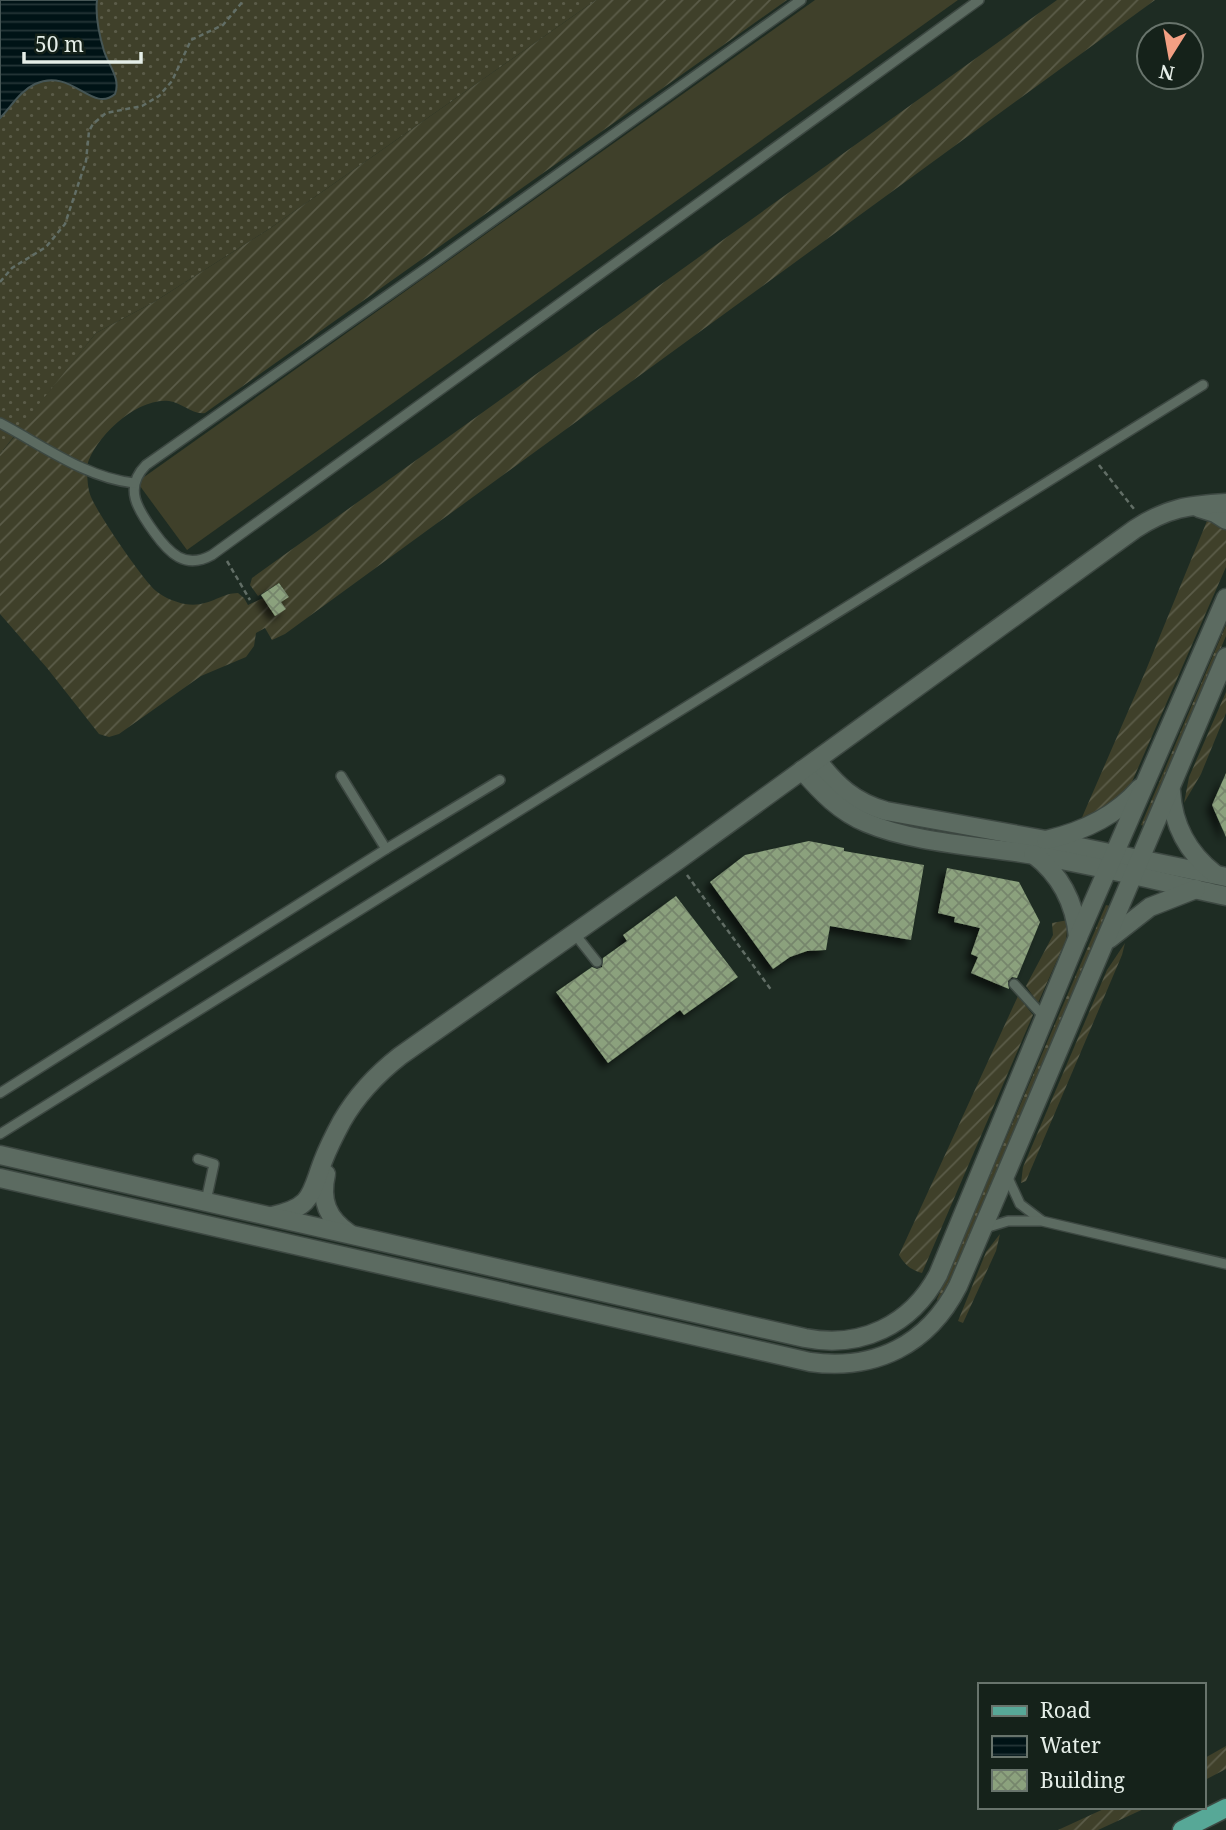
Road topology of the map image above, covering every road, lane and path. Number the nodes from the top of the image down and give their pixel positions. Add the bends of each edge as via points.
1 (244, 0) edge
2 (801, 0) edge
3 (979, 0) edge
4 (0, 282) edge
5 (1203, 385) dead end
6 (0, 422) edge
7 (1091, 454) junction
8 (134, 483) junction
9 (1226, 503) edge
10 (1188, 507) junction
11 (1226, 520) edge
12 (1144, 523) junction
13 (220, 549) junction
14 (1226, 598) edge
15 (250, 600) dead end
16 (1226, 657) edge
17 (809, 765) junction
18 (341, 776) dead end
19 (500, 780) dead end
20 (1147, 780) junction
21 (1171, 788) junction
22 (1046, 840) junction
23 (386, 849) junction
24 (1033, 855) junction
25 (677, 861) junction
26 (1111, 862) junction
27 (1137, 867) junction
28 (1220, 875) edge
29 (1196, 889) junction
30 (1226, 896) edge
31 (574, 933) junction
32 (1078, 937) junction
33 (1104, 944) junction
34 (597, 962) dead end
35 (1014, 984) dead end
36 (772, 991) dead end
37 (1045, 1018) junction
38 (0, 1093) edge
39 (0, 1134) edge
40 (329, 1150) junction
41 (0, 1155) edge
42 (198, 1160) dead end
43 (1006, 1170) junction
44 (0, 1178) edge
45 (206, 1201) junction
46 (272, 1216) junction
47 (1042, 1221) junction
48 (981, 1229) junction
49 (350, 1234) junction
50 (1226, 1264) edge
51 (500, 1268) junction
52 (495, 1290) junction
53 (908, 1314) junction
54 (922, 1334) junction
55 (1226, 1808) edge
56 (1182, 1830) edge

1 - 4 path via 223,25 191,40 172,81 159,96 142,106 106,113 93,124 65,224 54,240 12,268
2 - 8 lane via 146,465
3 - 13 lane
5 - 7 lane
6 - 8 lane via 93,473
7 - 12 path
7 - 39 lane
8 - 13 lane via 136,506 174,555 186,561 199,560
9 - 10 street
10 - 11 street
10 - 12 street
12 - 17 street
13 - 15 path
14 - 20 street
16 - 21 street
17 - 22 street via 872,807
17 - 24 street via 837,806 874,826
17 - 25 street
18 - 23 lane
19 - 23 lane
20 - 22 street via 1098,822
20 - 26 street
21 - 27 street
21 - 28 street via 1181,834 1195,856
22 - 26 street
23 - 38 lane
24 - 26 street
24 - 32 street via 1052,871 1066,892
25 - 31 street
25 - 36 path
26 - 27 street
26 - 32 street
27 - 28 street
27 - 29 street
27 - 33 street
29 - 30 street
29 - 33 street via 1150,907
31 - 34 lane
31 - 40 street via 387,1067 353,1105
32 - 37 street
33 - 43 street
35 - 37 lane
37 - 53 street via 938,1275
40 - 46 street via 306,1202
40 - 49 street via 324,1202 331,1217
41 - 45 street
42 - 45 lane via 214,1164
43 - 47 lane via 1020,1204
43 - 48 street
44 - 52 street
45 - 46 street
46 - 49 street
47 - 48 lane via 1008,1221
47 - 50 lane
48 - 54 street via 951,1300
49 - 51 street
51 - 52 street
51 - 53 street via 819,1340 873,1335
52 - 54 street via 825,1364 883,1356
53 - 54 street
55 - 56 main road

